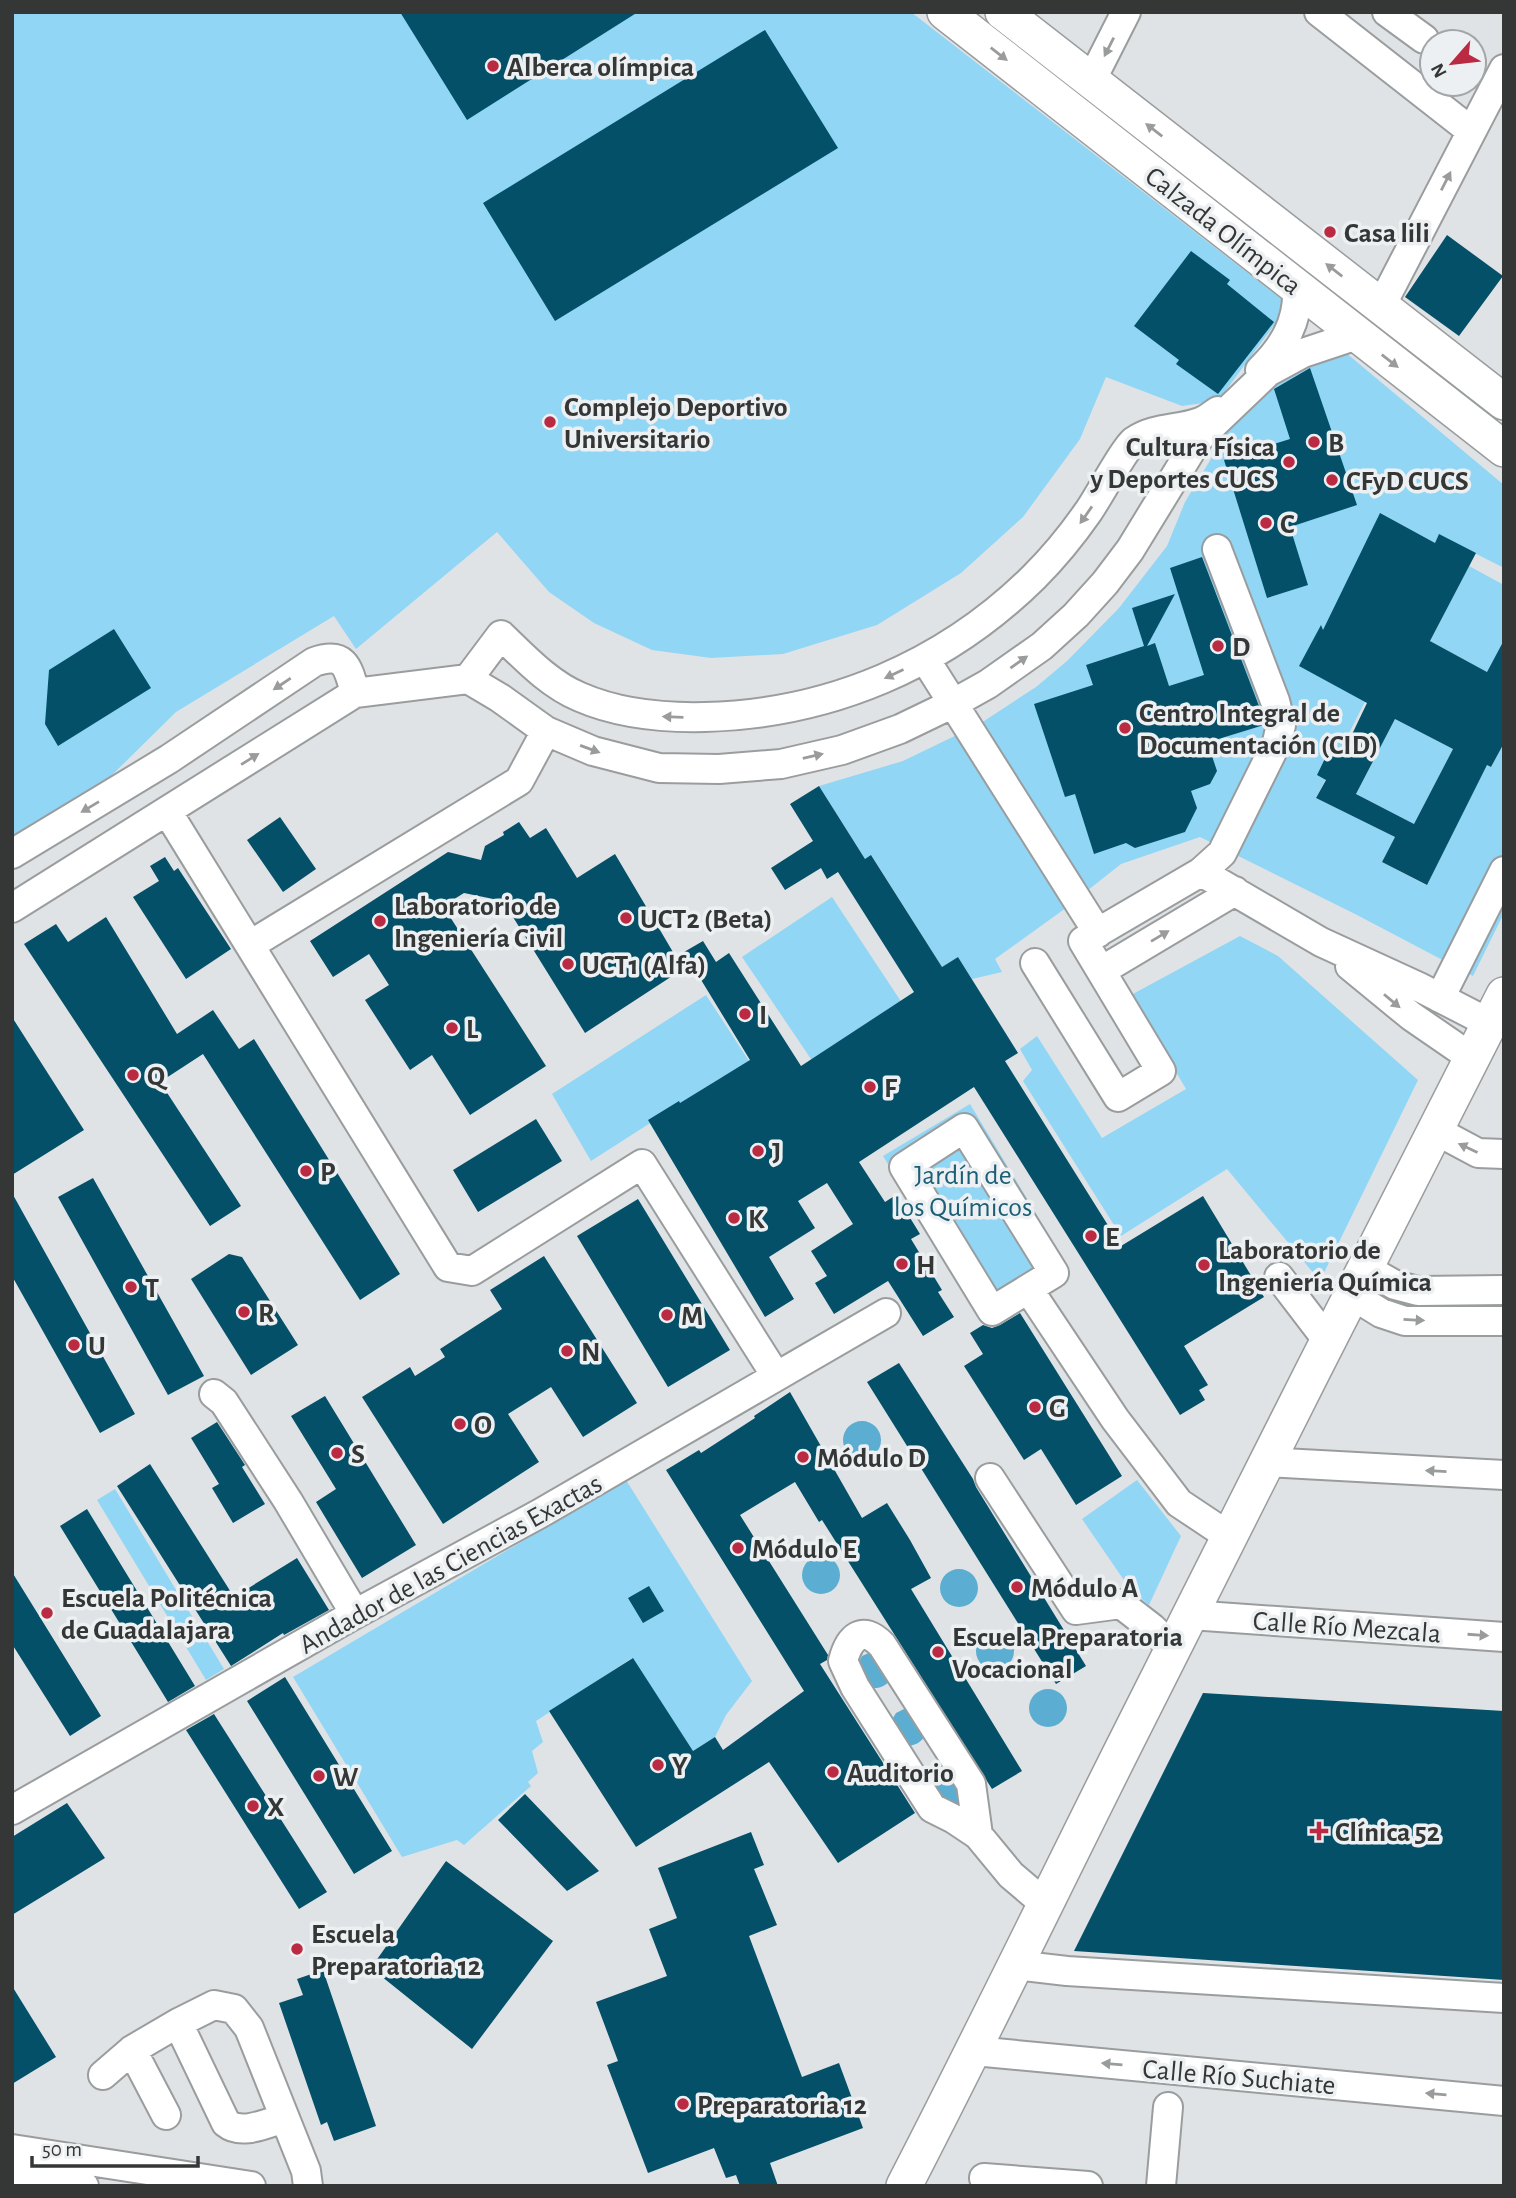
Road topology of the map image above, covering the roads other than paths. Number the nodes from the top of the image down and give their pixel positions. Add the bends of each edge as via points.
1 (945, 12) edge
2 (1003, 12) edge
3 (1126, 12) edge
4 (1387, 12) edge
5 (1325, 14) edge
6 (1418, 35) edge
7 (1504, 69) edge
8 (1091, 81) junction
9 (1471, 131) junction
10 (1297, 287) junction
11 (1381, 306) junction
12 (1357, 335) junction
13 (1504, 402) edge
14 (1191, 432) junction
15 (1504, 449) edge
16 (1217, 549) dead end
17 (925, 659) junction
18 (468, 679) junction
19 (355, 693) junction
20 (954, 703) junction
21 (546, 731) junction
22 (169, 759) junction
23 (193, 795) junction
24 (167, 811) junction
25 (12, 854) edge
26 (1504, 871) edge
27 (1201, 872) junction
28 (1235, 891) junction
29 (12, 908) edge
30 (1090, 937) junction
31 (1321, 942) junction
32 (250, 945) junction
33 (1035, 962) dead end
34 (1101, 971) junction
35 (1440, 998) junction
36 (1497, 1009) edge
37 (1472, 1058) junction
38 (1435, 1130) junction
39 (1504, 1154) edge
40 (1279, 1277) dead end
41 (1359, 1281) junction
42 (1029, 1290) junction
43 (1504, 1290) edge
44 (887, 1312) dead end
45 (1504, 1321) edge
46 (1328, 1341) junction
47 (776, 1376) junction
48 (214, 1394) dead end
49 (1266, 1462) junction
50 (1504, 1475) edge
51 (990, 1478) dead end
52 (1230, 1534) junction
53 (355, 1614) junction
54 (1190, 1615) junction
55 (1504, 1637) edge
56 (1173, 1649) junction
57 (12, 1810) edge
58 (978, 1835) junction
59 (1045, 1904) junction
60 (1015, 1965) junction
61 (1504, 1998) edge
62 (178, 2023) junction
63 (132, 2050) junction
64 (974, 2051) junction
65 (103, 2075) dead end
66 (1504, 2101) edge
67 (1168, 2107) dead end
68 (166, 2115) dead end
69 (285, 2118) junction
70 (12, 2149) edge
71 (12, 2174) edge
72 (984, 2178) dead end
73 (84, 2186) edge
74 (251, 2186) edge
75 (308, 2186) edge
76 (904, 2186) edge
77 (1088, 2186) edge
78 (1161, 2186) edge

1 -> 10 main road, Calzada Olímpica
2 - 8 main road, Calzada Olímpica
3 -> 8 street
4 - 6 street
5 - 9 street
7 - 9 street
11 -> 8 main road, Calzada Olímpica
11 -> 9 street
10 - 12 main road, Calzada Olímpica
10 - 14 street via 1294,320 1276,353 1220,410
11 - 13 main road, Calzada Olímpica
12 - 14 street via 1268,372
12 -> 15 main road, Calzada Olímpica
14 -> 17 street via 1155,432 1133,442 1062,547 1034,577 966,634
20 -> 14 street via 1042,646 1105,583 1130,550
16 - 27 street via 1281,725 1222,853
17 -> 18 street via 814,704 745,716 669,718 612,708 578,696 548,677 501,635
17 - 20 street
18 - 19 street
18 - 21 street
19 -> 22 street via 346,666 341,660 326,658
23 -> 19 street
21 -> 20 street via 593,751 659,768 719,769 781,764 842,750
20 - 30 street
21 - 32 street via 519,781
22 - 23 street
22 -> 25 street
23 - 24 street
24 - 29 street
24 - 32 street
26 - 35 street
27 - 28 street
27 - 30 street
28 - 31 street
34 -> 28 street
30 - 34 street
31 - 35 street
31 -> 37 street via 1411,1016
32 - 47 street via 448,1267 472,1270 642,1164
33 - 34 street via 1118,1097 1161,1071
35 - 36 street
36 - 37 main road
37 - 38 main road
39 -> 38 street via 1478,1153
38 - 41 main road
40 - 46 street
41 - 43 street via 1418,1291
41 -> 45 street via 1381,1313 1405,1321
41 - 46 main road
42 - 42 street via 992,1311 904,1167 964,1128 1054,1273
42 - 52 street via 1115,1419 1179,1503
44 - 47 street, Andador de las Ciencias Exactas
46 - 49 main road
47 - 53 street, Andador de las Ciencias Exactas
48 - 53 street via 224,1402
50 -> 49 street
49 - 52 main road
51 - 56 street via 1076,1610 1121,1604
52 - 54 main road
53 - 57 street, Andador de las Ciencias Exactas
54 -> 55 street, Calle Río Mezcala
54 - 56 main road
56 - 59 main road
58 - 58 street via 971,1784 882,1645 874,1636 862,1634 852,1640 843,1661 855,1687 932,1808
58 - 59 street via 1011,1875
59 - 60 main road
60 - 61 street
60 - 64 main road
62 - 63 street
62 - 69 street via 226,2123 242,2129
62 - 69 street via 214,2005 234,2009 249,2028
63 - 65 street
63 - 68 street
66 -> 64 street, Calle Río Suchiate
64 - 76 main road
67 - 78 street
69 - 75 street
70 - 74 street
71 - 73 street
72 - 77 street

